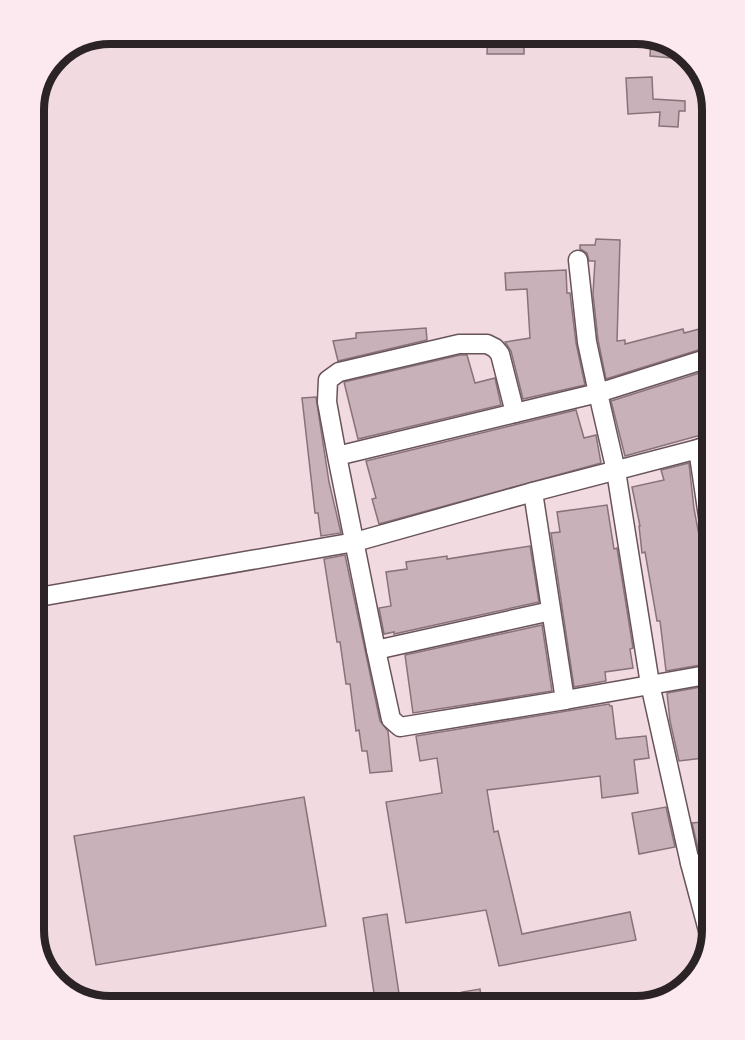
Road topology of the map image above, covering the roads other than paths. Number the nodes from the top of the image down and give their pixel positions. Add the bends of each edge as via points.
1 (578, 260) dead end
2 (702, 360) edge
3 (598, 393) junction
4 (515, 413) junction
5 (702, 447) edge
6 (337, 456) junction
7 (616, 471) junction
8 (533, 492) junction
9 (355, 542) junction
10 (44, 596) edge
11 (551, 611) junction
12 (376, 650) junction
13 (702, 676) edge
14 (650, 684) junction
15 (565, 700) junction
16 (690, 863) junction
17 (702, 864) edge
18 (702, 908) edge

1 - 3 street via 587,342
2 - 3 street
3 - 4 street
3 - 7 street
4 - 6 street
4 - 6 street via 500,354 487,344 459,344 339,372 328,380 327,388
5 - 7 street
6 - 9 street
7 - 8 street
7 - 14 street
8 - 9 street
8 - 11 street
9 - 10 street
9 - 12 street
11 - 12 street
11 - 15 street
12 - 15 street via 391,719 400,727
13 - 14 street
14 - 15 street
14 - 16 street
16 - 17 street
16 - 18 street

